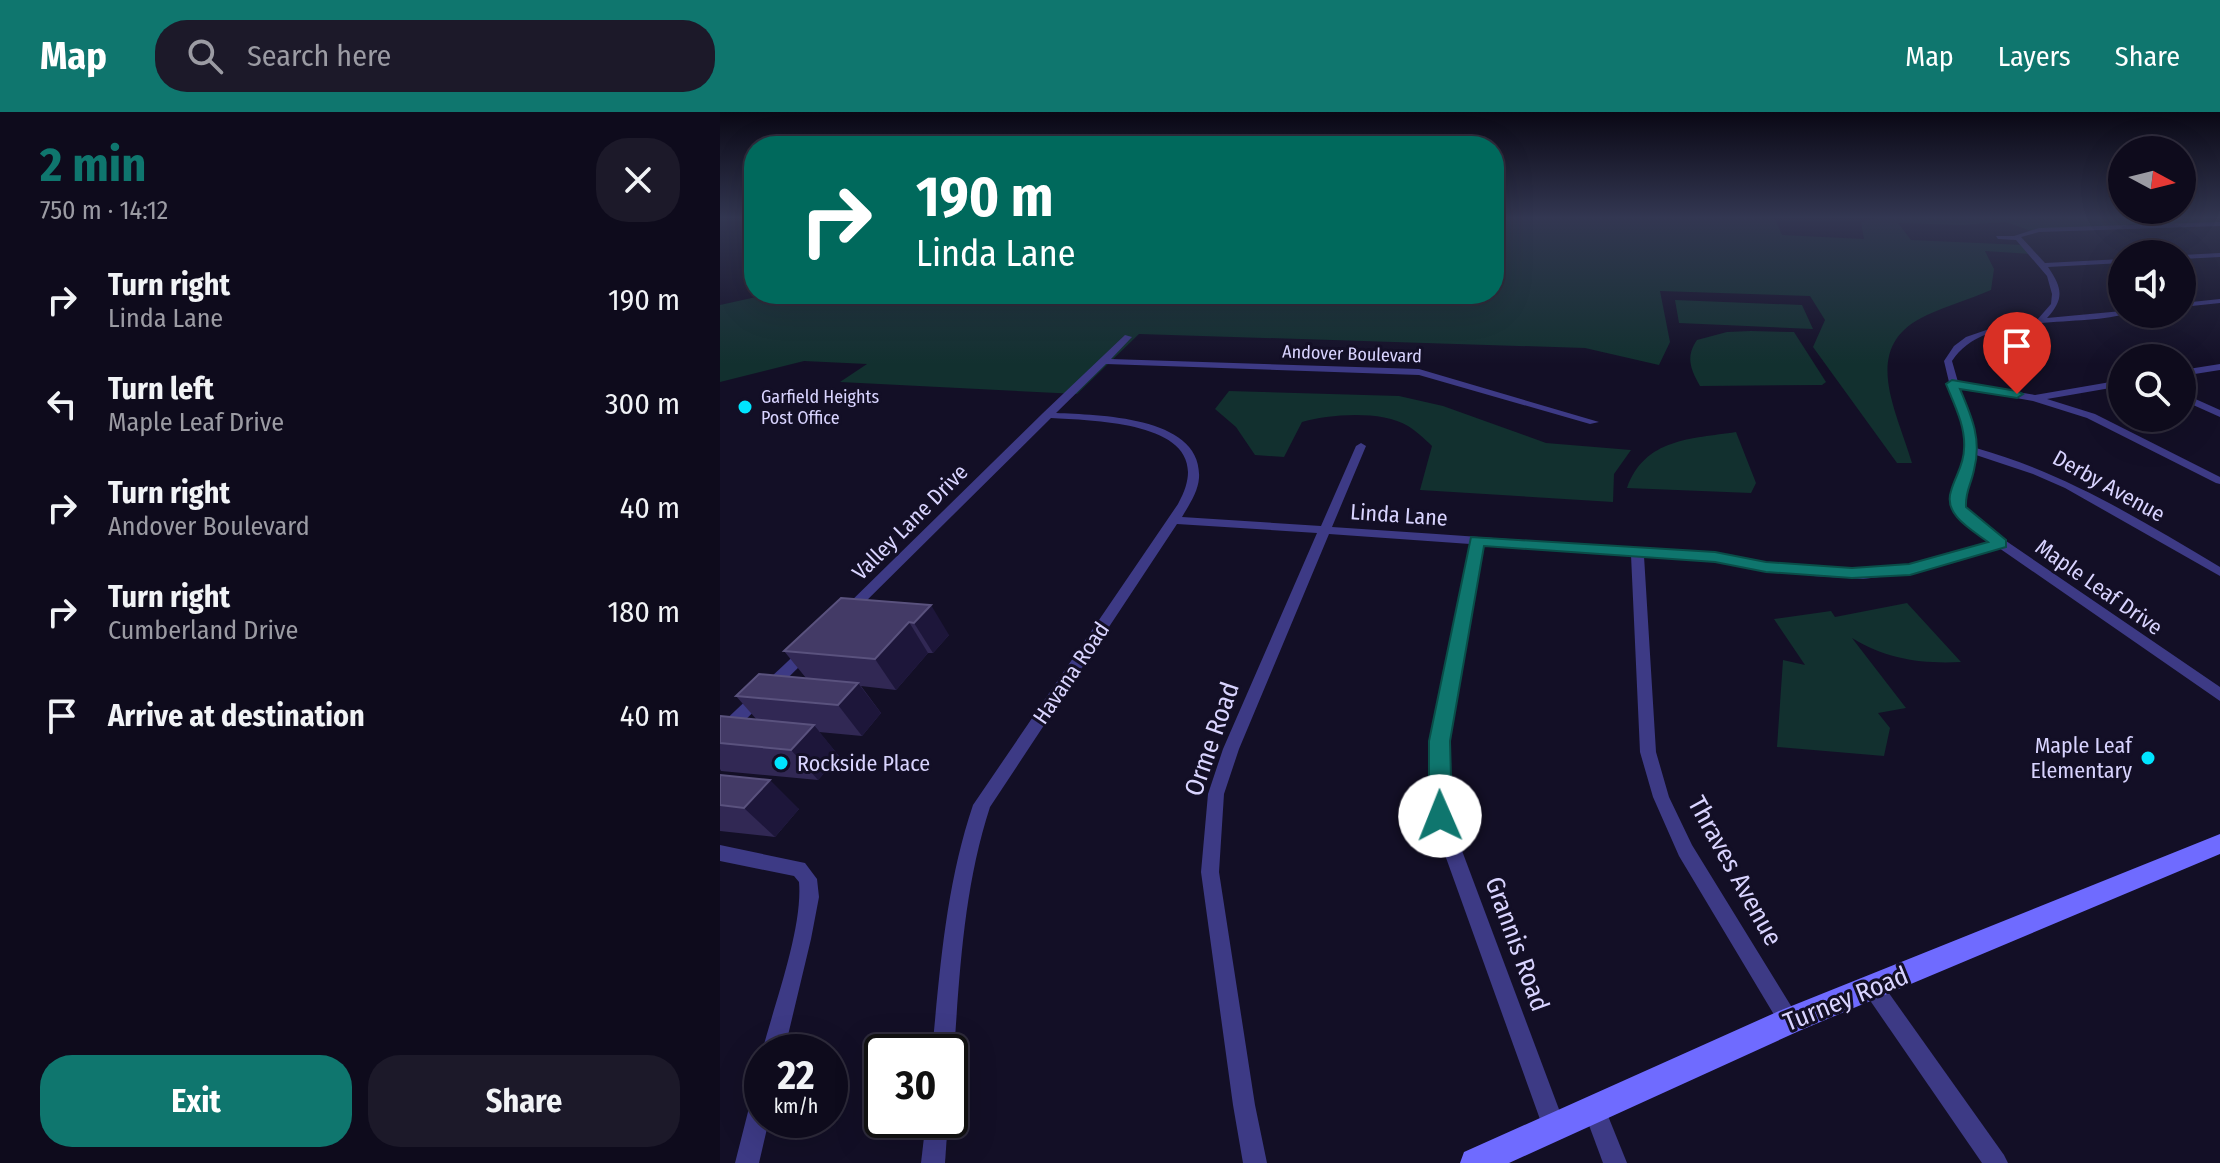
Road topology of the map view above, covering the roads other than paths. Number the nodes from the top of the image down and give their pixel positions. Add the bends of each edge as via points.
1 (2045, 266) edge
2 (2220, 301) edge
3 (2203, 303) junction
4 (2055, 304) junction
5 (2196, 304) edge
6 (2220, 309) edge
7 (2108, 315) edge
8 (2096, 316) junction
9 (2038, 323) junction
10 (1128, 337) dead end
11 (1102, 361) junction
12 (2220, 367) edge
13 (2196, 371) edge
14 (1952, 384) junction
15 (2108, 385) edge
16 (2035, 398) junction
17 (2196, 403) edge
18 (2220, 414) edge
19 (1046, 415) junction
20 (1594, 422) dead end
21 (1361, 446) dead end
22 (1971, 450) junction
23 (2220, 481) edge
24 (1174, 520) junction
25 (1323, 531) junction
26 (1477, 540) junction
27 (2001, 543) junction
28 (1637, 551) junction
29 (2220, 572) edge
30 (841, 617) edge
31 (820, 638) edge
32 (2220, 695) edge
33 (720, 735) edge
34 (2220, 844) edge
35 (720, 853) edge
36 (1874, 989) junction
37 (1789, 1021) junction
38 (777, 1034) edge
39 (945, 1034) edge
40 (1594, 1109) junction
41 (1554, 1128) junction
42 (753, 1138) edge
43 (935, 1138) edge
44 (747, 1163) edge
45 (933, 1163) edge
46 (1255, 1163) edge
47 (1475, 1163) edge
48 (1615, 1163) edge
49 (1996, 1163) edge

1 - 4 street via 2056,289
2 - 3 street
3 - 5 street
3 - 6 street
4 - 8 street
4 - 9 street
7 - 8 street
8 - 9 street
9 - 14 street via 1972,337 1957,347 1948,361
10 - 11 street, Valley Lane Drive
11 - 19 street, Valley Lane Drive
11 - 20 street, Andover Boulevard via 1419,372
12 - 13 street
14 - 16 street
14 - 22 street via 1969,426
15 - 16 street
16 - 23 street via 2091,416
17 - 18 street
19 - 24 street, Havana Road via 1145,425 1181,442 1195,472
19 - 30 street, Valley Lane Drive
21 - 25 street, Orme Road
22 - 27 street, Maple Leaf Drive via 1957,492 1958,508
22 - 29 street, Derby Avenue via 2056,478
24 - 25 street, Linda Lane
24 - 39 street, Havana Road via 982,805 959,885
25 - 26 street, Linda Lane
25 - 46 street, Orme Road via 1231,749 1216,794 1211,836 1210,872
26 - 28 street, Linda Lane
26 - 41 street, Grannis Road via 1439,741 1440,816
27 - 28 street, Linda Lane via 1874,574
27 - 32 street, Maple Leaf Drive
28 - 37 street, Thraves Avenue via 1648,752 1661,797 1685,850
31 - 33 street
34 - 36 main road, Turney Road
35 - 38 street via 799,869 809,884
36 - 37 main road, Turney Road
36 - 49 street
37 - 40 main road, Turney Road
40 - 41 main road, Turney Road
40 - 48 street
41 - 47 main road, Turney Road
42 - 44 street
43 - 45 street

